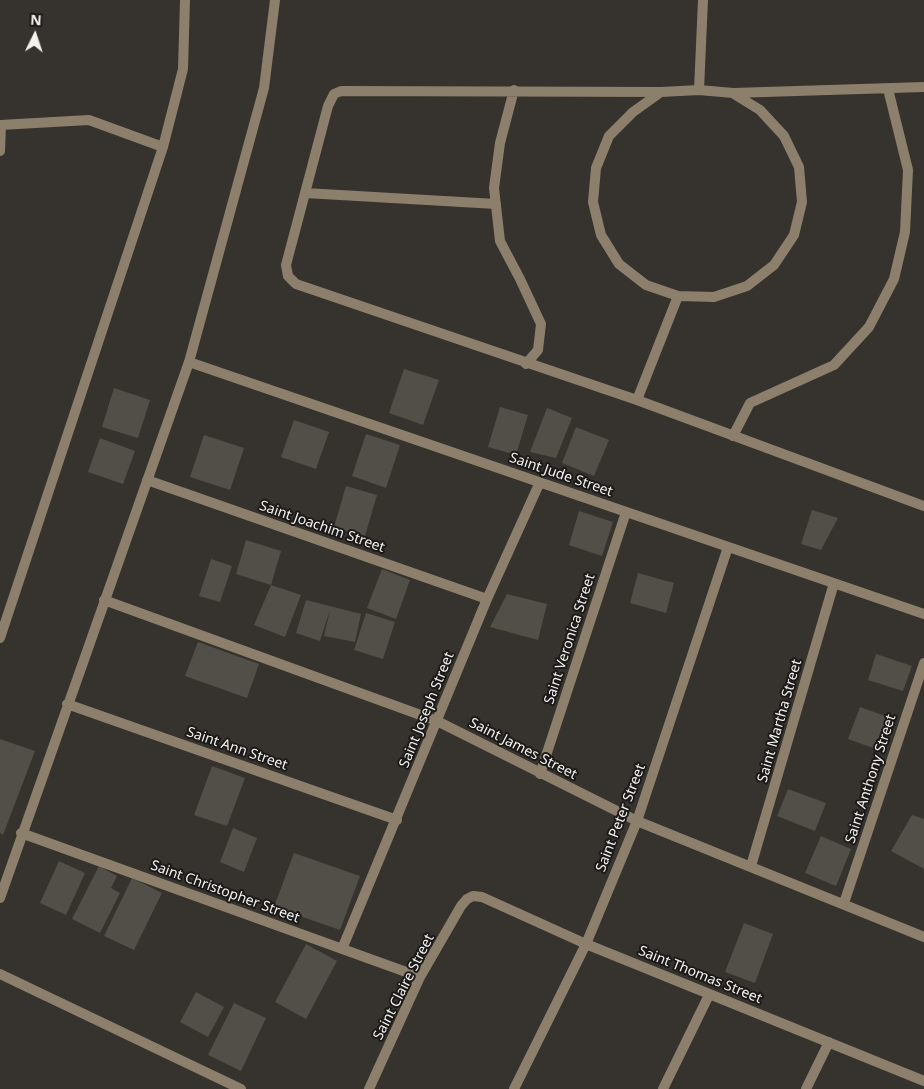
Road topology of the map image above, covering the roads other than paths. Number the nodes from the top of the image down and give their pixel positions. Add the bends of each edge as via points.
1 (185, 0) edge
2 (276, 0) edge
3 (704, 0) edge
4 (924, 87) edge
5 (888, 89) junction
6 (514, 90) junction
7 (700, 90) junction
8 (661, 92) junction
9 (733, 93) junction
10 (0, 125) edge
11 (163, 147) junction
12 (0, 151) edge
13 (305, 193) junction
14 (496, 204) junction
15 (678, 296) junction
16 (190, 362) junction
17 (526, 364) junction
18 (637, 400) junction
19 (733, 436) junction
20 (147, 480) junction
21 (540, 482) junction
22 (924, 506) edge
23 (626, 512) junction
24 (728, 547) junction
25 (834, 583) junction
26 (104, 600) junction
27 (487, 600) junction
28 (924, 614) edge
29 (0, 638) edge
30 (924, 664) edge
31 (67, 704) junction
32 (437, 721) junction
33 (540, 774) junction
34 (397, 820) junction
35 (637, 821) junction
36 (21, 833) junction
37 (752, 866) junction
38 (0, 898) edge
39 (467, 899) joint
40 (844, 903) junction
41 (924, 937) edge
42 (586, 944) junction
43 (342, 949) junction
44 (0, 974) edge
45 (420, 977) junction
46 (709, 995) junction
47 (829, 1042) junction
48 (924, 1081) edge
49 (241, 1089) edge
50 (369, 1089) edge
51 (514, 1089) edge
52 (663, 1089) edge
53 (806, 1089) edge

1 - 11 street via 183,69
2 - 16 street via 264,88
3 - 7 street
4 - 5 street
5 - 9 street
5 - 19 street via 908,170 905,232 894,278 868,327 834,365 750,403
6 - 8 street
6 - 13 street via 340,91 334,94 328,106
6 - 14 street via 500,143 494,188
7 - 8 street
7 - 9 street
8 - 15 street via 633,112 610,136 596,168 593,202 601,235 619,264 646,285
9 - 15 street via 760,110 784,136 799,167 802,202 794,236 774,265 747,286 714,297
10 - 11 street via 89,120
10 - 12 street
11 - 29 street
13 - 14 street
13 - 17 street via 286,265 288,276 296,284
14 - 17 street via 500,241 541,324 538,350
15 - 18 street
16 - 20 street
16 - 21 street, Saint Jude Street
17 - 18 street
18 - 19 street
19 - 22 street
20 - 26 street
20 - 27 street, Saint Joachim Street
21 - 23 street, Saint Jude Street
21 - 27 street, Saint Joseph Street
23 - 24 street, Saint Jude Street
23 - 33 street, Saint Veronica Street
24 - 25 street, Saint Jude Street
24 - 35 street, Saint Peter Street
25 - 28 street, Saint Jude Street
25 - 37 street, Saint Martha Street
26 - 31 street
26 - 32 street, Saint James Street
27 - 32 street, Saint Joseph Street
30 - 40 street, Saint Anthony Street
31 - 34 street, Saint Ann Street
31 - 36 street
32 - 33 street, Saint James Street
32 - 34 street, Saint Joseph Street
33 - 35 street, Saint James Street
34 - 43 street, Saint Joseph Street
35 - 37 street, Saint James Street
35 - 42 street, Saint Peter Street
36 - 38 street
36 - 43 street, Saint Christopher Street
37 - 40 street, Saint James Street
39 - 42 street, Saint Thomas Street via 482,897
39 - 45 street, Saint Claire Street
40 - 41 street, Saint James Street
42 - 46 street, Saint Thomas Street
42 - 51 street, Saint Peter Street
43 - 45 street, Saint Christopher Street
44 - 49 street
45 - 50 street, Saint Claire Street
46 - 47 street, Saint Thomas Street
46 - 52 street
47 - 48 street, Saint Thomas Street
47 - 53 street

